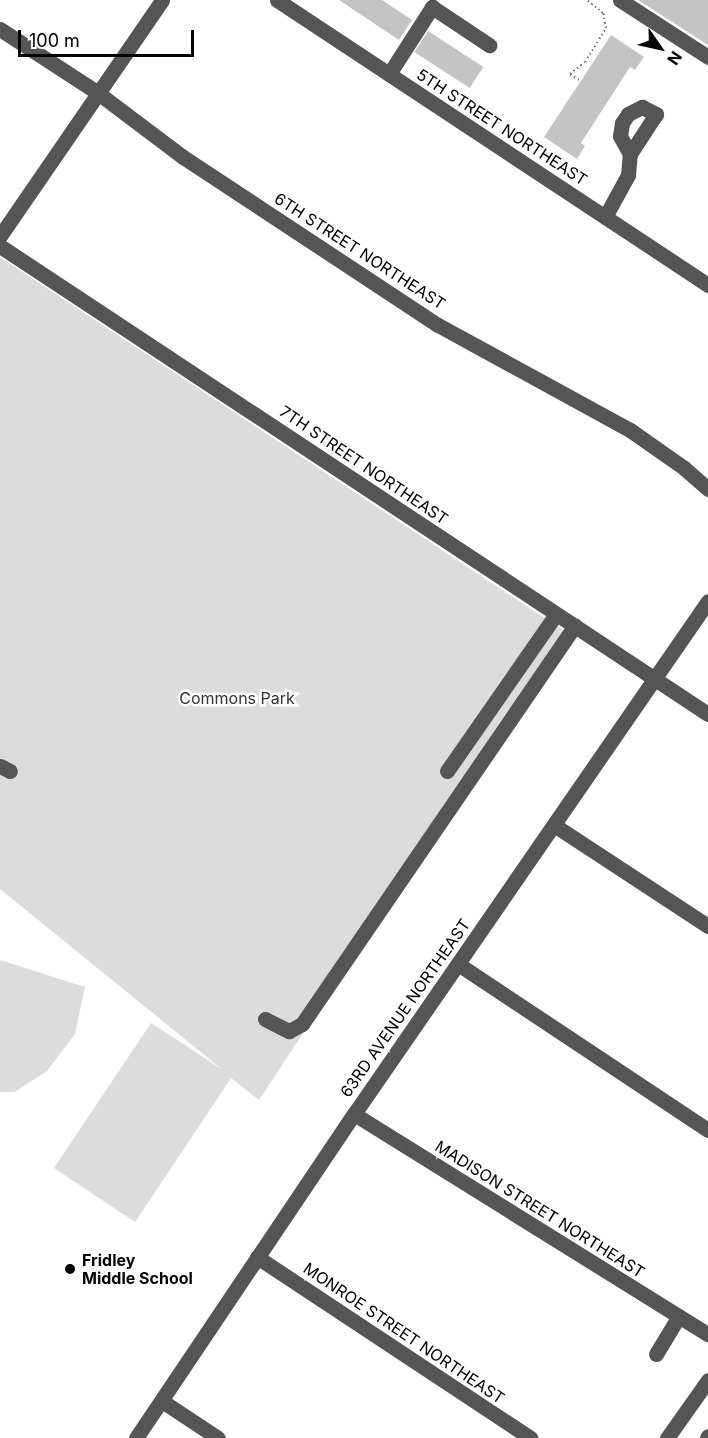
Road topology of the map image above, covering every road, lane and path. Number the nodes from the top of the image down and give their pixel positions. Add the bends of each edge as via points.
1 (162, 0) edge
2 (277, 0) edge
3 (587, 0) edge
4 (620, 0) edge
5 (427, 3) edge
6 (0, 29) edge
7 (489, 45) dead end
8 (708, 57) edge
9 (388, 74) junction
10 (579, 80) dead end
11 (98, 93) junction
12 (630, 154) dead end
13 (605, 217) junction
14 (0, 236) edge
15 (0, 246) edge
16 (708, 285) edge
17 (708, 489) edge
18 (708, 601) edge
19 (556, 614) junction
20 (575, 626) junction
21 (654, 680) junction
22 (708, 714) edge
23 (447, 771) dead end
24 (554, 825) junction
25 (708, 926) edge
26 (458, 964) junction
27 (265, 1019) dead end
28 (354, 1114) junction
29 (708, 1130) edge
30 (257, 1257) junction
31 (679, 1316) junction
32 (708, 1334) edge
33 (656, 1354) dead end
34 (708, 1380) edge
35 (162, 1401) junction
36 (136, 1438) edge
37 (218, 1438) edge
38 (530, 1438) edge
39 (667, 1438) edge

1 - 11 street
2 - 9 street, 5TH STREET NORTHEAST
3 - 10 path via 603,13 606,28 585,62 570,74
4 - 8 street
5 - 7 street
5 - 9 street
6 - 11 street, 6TH STREET NORTHEAST
9 - 13 street, 5TH STREET NORTHEAST
11 - 14 street
11 - 17 street, 6TH STREET NORTHEAST via 183,157 429,318 630,430
12 - 13 street via 623,188
13 - 16 street, 5TH STREET NORTHEAST
15 - 19 street, 7TH STREET NORTHEAST
18 - 21 street, 63RD AVENUE NORTHEAST
19 - 20 street, 7TH STREET NORTHEAST
19 - 23 street
20 - 21 street, 7TH STREET NORTHEAST
20 - 27 street via 302,1024 288,1031
21 - 22 street, 7TH STREET NORTHEAST
21 - 24 street, 63RD AVENUE NORTHEAST
24 - 25 street
24 - 26 street, 63RD AVENUE NORTHEAST
26 - 28 street, 63RD AVENUE NORTHEAST
26 - 29 street
28 - 30 street, 63RD AVENUE NORTHEAST
28 - 31 street, MADISON STREET NORTHEAST
30 - 35 street, 63RD AVENUE NORTHEAST
30 - 38 street, MONROE STREET NORTHEAST
31 - 32 street, MADISON STREET NORTHEAST
31 - 33 street
34 - 39 street
35 - 36 street, 63RD AVENUE NORTHEAST
35 - 37 street

